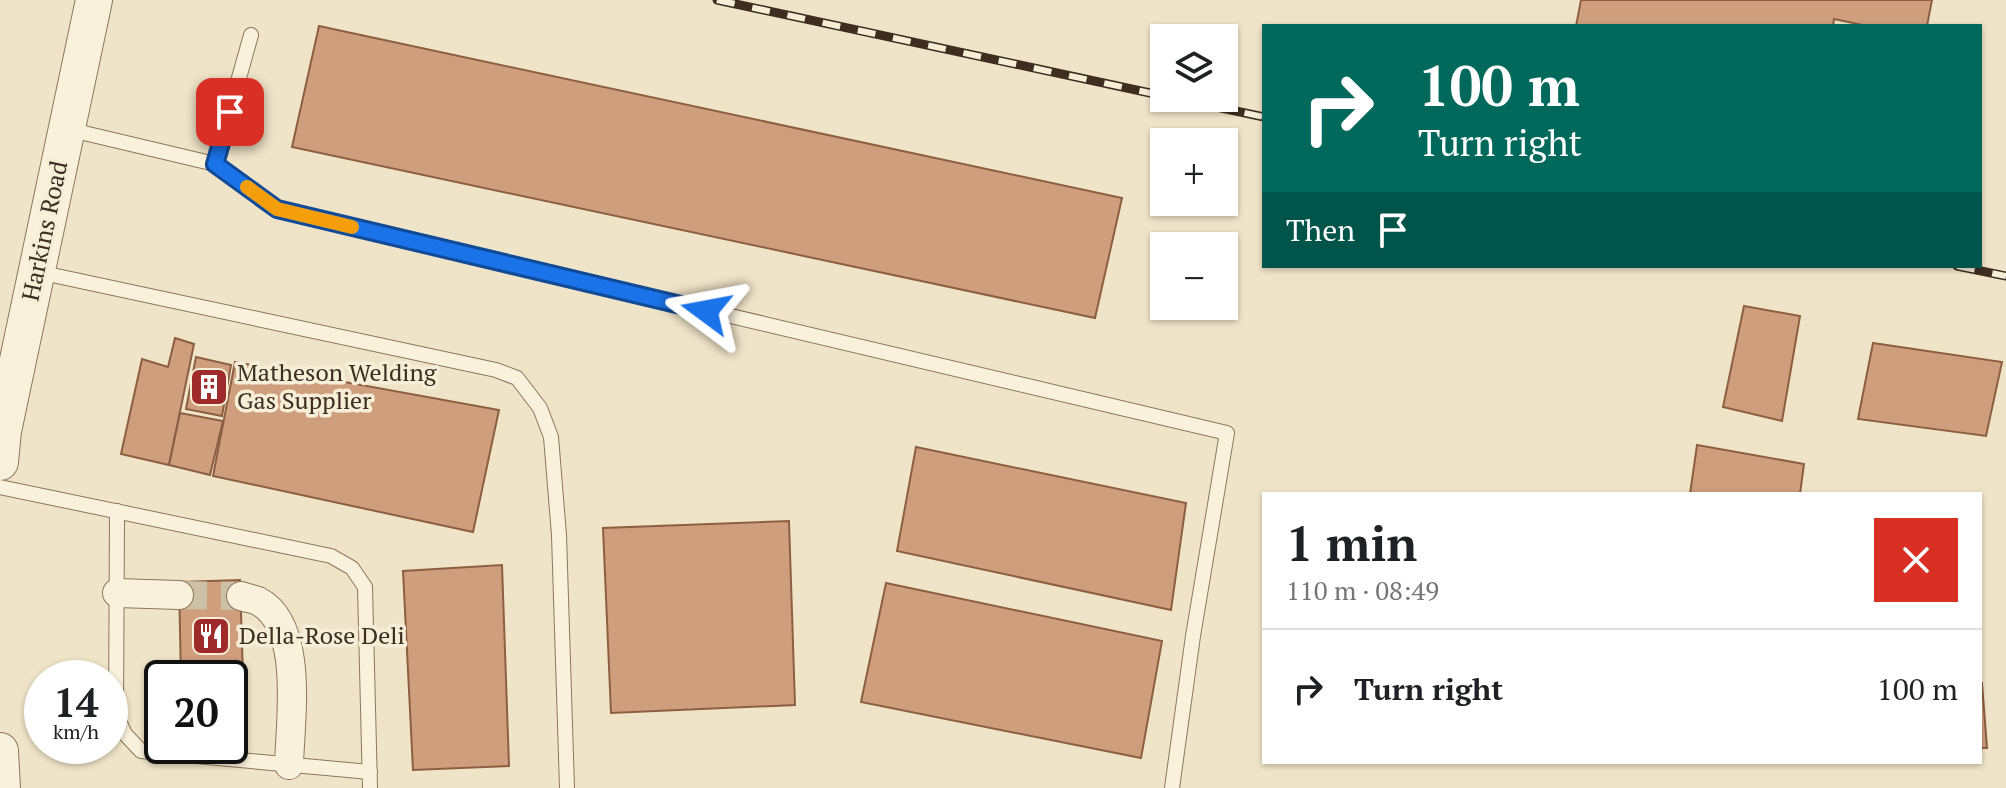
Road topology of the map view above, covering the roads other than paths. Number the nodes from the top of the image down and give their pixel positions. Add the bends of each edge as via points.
1 (94, 0) edge
2 (251, 35) dead end
3 (67, 129) junction
4 (215, 164) junction
5 (37, 271) junction
6 (0, 462) edge
7 (0, 487) edge
8 (117, 511) junction
9 (117, 593) junction
10 (179, 595) tunnel mouth
11 (241, 596) tunnel mouth
12 (0, 751) edge
13 (289, 765) junction
14 (370, 772) junction
15 (2, 788) edge
16 (370, 788) edge
17 (567, 788) edge
18 (1172, 788) edge

1 - 3 street, Harkins Road
2 - 4 lane
3 - 4 lane
3 - 5 street, Harkins Road
4 - 18 lane via 277,209 1227,433
5 - 6 street, Harkins Road
5 - 17 lane via 517,378 540,408 551,437
7 - 8 lane
8 - 9 lane
8 - 14 lane via 331,556 352,568 365,587
9 - 10 street
9 - 13 lane via 116,715 141,751
11 - 13 street via 260,602 285,635 290,665
12 - 15 street
13 - 14 lane
14 - 16 lane

